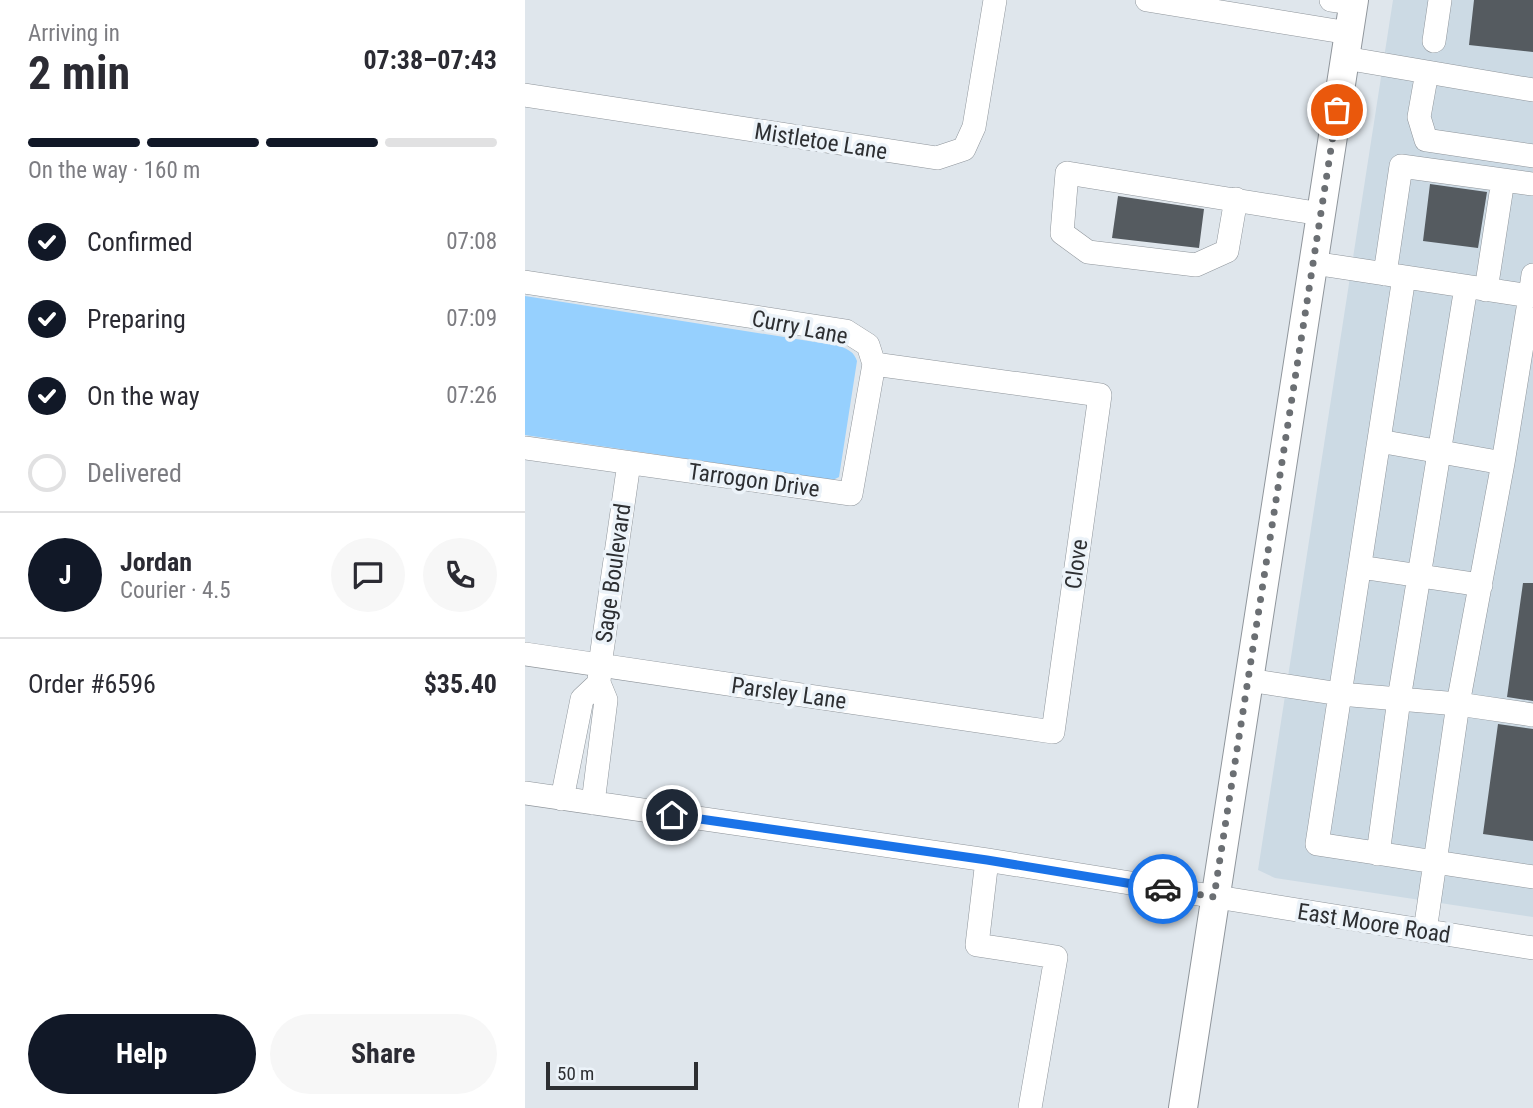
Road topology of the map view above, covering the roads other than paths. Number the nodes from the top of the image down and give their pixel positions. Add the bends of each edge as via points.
1 (995, 0) edge
2 (1147, 0) edge
3 (1440, 0) edge
4 (1346, 1) edge
5 (1434, 40) dead end
6 (1347, 46) junction
7 (1427, 72) junction
8 (1533, 90) edge
9 (525, 95) edge
10 (1533, 156) edge
11 (1503, 180) junction
12 (1533, 184) edge
13 (1236, 199) junction
14 (1321, 214) junction
15 (1313, 263) junction
16 (1394, 276) junction
17 (525, 282) edge
18 (1531, 286) edge
19 (1476, 289) junction
20 (874, 364) junction
21 (1100, 396) joint
22 (1379, 441) junction
23 (525, 448) edge
24 (1440, 452) junction
25 (629, 463) junction
26 (1503, 463) junction
27 (1360, 567) junction
28 (1421, 576) junction
29 (1481, 585) junction
30 (525, 654) edge
31 (599, 674) junction
32 (1248, 680) junction
33 (1340, 694) junction
34 (1399, 699) junction
35 (1458, 704) junction
36 (1533, 715) edge
37 (1053, 732) joint
38 (525, 793) edge
39 (562, 799) junction
40 (593, 803) junction
41 (1378, 854) junction
42 (987, 860) junction
43 (1435, 862) junction
44 (1533, 877) edge
45 (1214, 897) junction
46 (1425, 931) junction
47 (1533, 948) edge
48 (1030, 1108) edge
49 (1183, 1108) edge

1 - 9 street, Mistletoe Lane via 975,127 964,149 937,158
2 - 6 street
3 - 5 street
4 - 6 main road
6 - 7 street
6 - 14 main road
7 - 8 street
7 - 10 street via 1419,117 1426,140
11 - 12 street
11 - 16 street via 1401,166
11 - 19 street
13 - 13 street via 1067,173 1062,233 1088,252 1196,265 1227,251
13 - 14 street
14 - 15 main road
15 - 16 street
15 - 32 main road
16 - 19 street
16 - 22 street
17 - 20 street, Curry Lane via 846,331 869,345
18 - 19 street
18 - 26 street
19 - 24 street
20 - 21 street, Curry Lane
20 - 25 street, Tarrogon Drive via 851,494
21 - 37 street, Clove
22 - 24 street
22 - 27 street
23 - 25 street, Tarrogon Drive
24 - 26 street
24 - 28 street
25 - 31 street, Sage Boulevard
26 - 29 street
27 - 28 street
27 - 33 street
28 - 29 street
28 - 34 street
29 - 35 street
30 - 31 street, Parsley Lane
31 - 37 street, Parsley Lane
31 - 39 street, Sage Boulevard via 582,699
31 - 40 street, Sage Boulevard via 606,700
32 - 33 street
32 - 45 main road
33 - 34 street
33 - 41 street via 1317,844
34 - 35 street
34 - 41 street
35 - 36 street
35 - 43 street
38 - 39 street, East Moore Road
39 - 40 street, East Moore Road
40 - 42 street, East Moore Road
41 - 43 street
42 - 45 street, East Moore Road
42 - 48 street via 977,946 1056,957
43 - 44 street
43 - 46 street
45 - 46 street, East Moore Road
45 - 49 main road
46 - 47 street, East Moore Road

